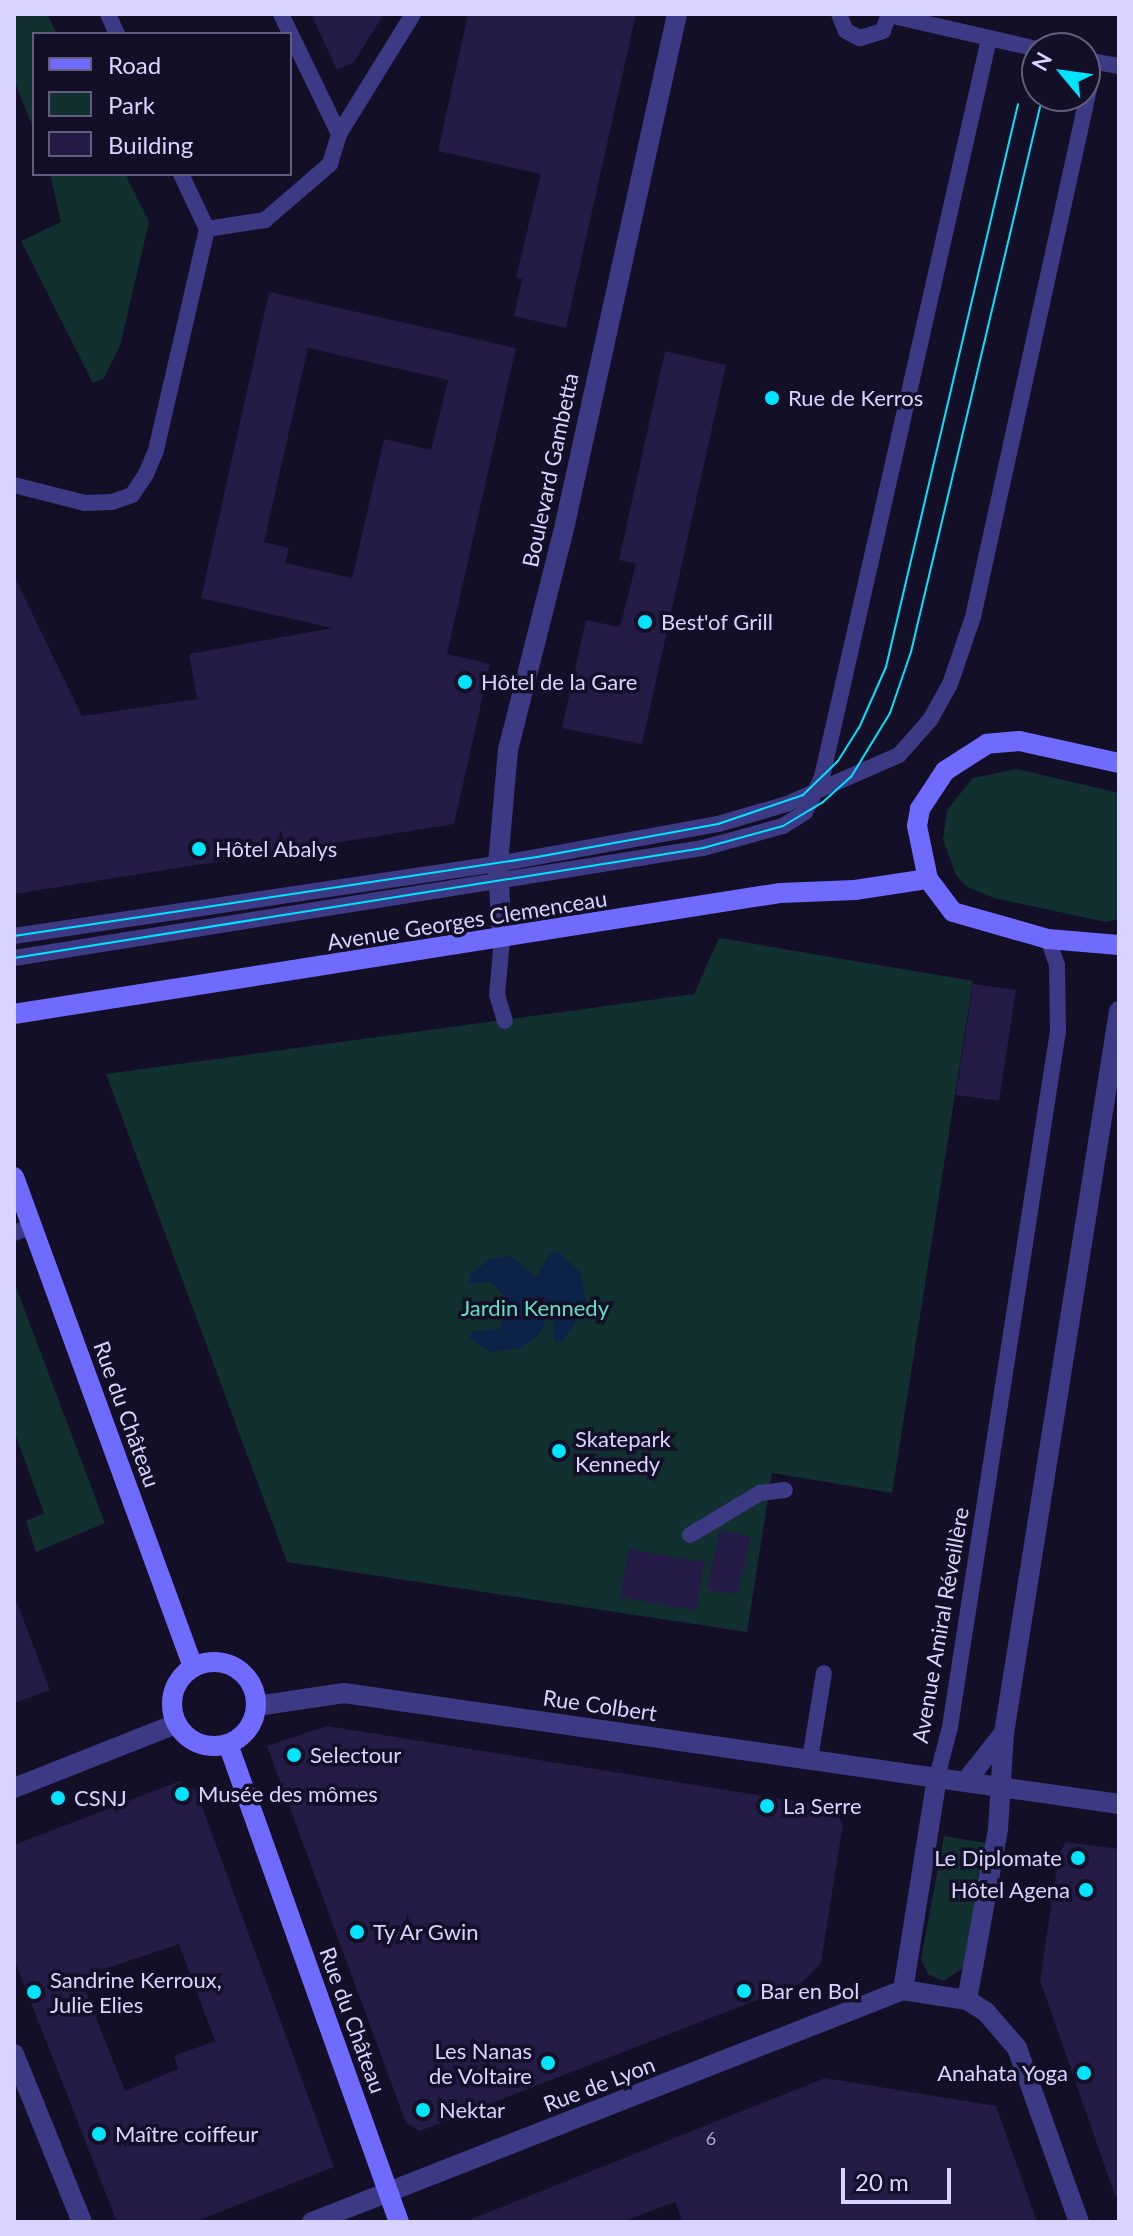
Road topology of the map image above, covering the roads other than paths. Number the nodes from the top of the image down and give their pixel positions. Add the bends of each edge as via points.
1 (413, 14) edge
2 (677, 14) edge
3 (839, 14) edge
4 (889, 15) edge
5 (292, 37) edge
6 (989, 39) junction
7 (1021, 46) edge
8 (1079, 112) edge
9 (339, 134) junction
10 (182, 176) edge
11 (207, 229) junction
12 (14, 485) edge
13 (1119, 763) edge
14 (818, 790) junction
15 (499, 872) junction
16 (928, 879) junction
17 (14, 936) edge
18 (502, 939) junction
19 (1048, 939) junction
20 (1119, 945) edge
21 (14, 958) edge
22 (1119, 1011) edge
23 (14, 1014) edge
24 (505, 1021) dead end
25 (14, 1177) edge
26 (24, 1230) edge
27 (785, 1490) dead end
28 (690, 1535) dead end
29 (193, 1667) junction
30 (824, 1673) dead end
31 (257, 1706) junction
32 (176, 1724) junction
33 (1004, 1733) junction
34 (228, 1744) junction
35 (810, 1759) junction
36 (937, 1777) junction
37 (966, 1781) junction
38 (997, 1786) junction
39 (14, 1788) edge
40 (1119, 1804) edge
41 (903, 1990) junction
42 (967, 2000) junction
43 (14, 2054) edge
44 (389, 2192) junction
45 (82, 2222) edge
46 (312, 2222) edge
47 (399, 2222) edge
48 (1079, 2222) edge

1 - 9 lane
2 - 15 street, Boulevard Gambetta via 565,524 508,750
3 - 4 lane via 846,31 860,38 883,31
4 - 6 lane
5 - 9 lane
6 - 7 lane
6 - 14 lane
8 - 14 lane via 973,617 950,684 930,720 899,755
9 - 11 lane via 330,164 265,220
10 - 11 lane
11 - 12 lane via 156,450 132,495 85,503
13 - 16 main road via 1010,740 966,753 945,771 920,809 918,848
14 - 15 lane via 718,824
15 - 17 lane
15 - 18 street, Boulevard Gambetta
15 - 21 lane
16 - 18 main road, Avenue Georges Clemenceau via 855,890 780,893
16 - 19 main road via 953,912
18 - 23 main road, Avenue Georges Clemenceau
18 - 24 lane via 497,995
19 - 20 main road
19 - 36 lane, Avenue Amiral Réveillère via 1057,965 1058,1031 958,1680
22 - 33 street
25 - 26 main road, Rue du Château
26 - 29 main road, Rue du Château
27 - 28 lane via 760,1493
29 - 31 main road via 213,1661 233,1666 251,1682
29 - 32 main road via 172,1697
30 - 35 lane
31 - 34 main road via 248,1730
31 - 35 street, Rue Colbert via 344,1693
32 - 34 main road via 203,1745
32 - 39 street
33 - 37 street
33 - 38 street
34 - 44 main road, Rue du Château
35 - 36 street, Rue Colbert
36 - 37 street, Rue Colbert
36 - 41 street, Avenue Amiral Réveillère
37 - 38 street, Rue Colbert
38 - 40 street, Rue Colbert
38 - 42 street via 998,1830
41 - 42 street
41 - 44 street, Rue de Lyon
42 - 48 street via 986,2012 1017,2048
43 - 45 street
44 - 46 street, Rue de Lyon
44 - 47 main road, Rue du Château

